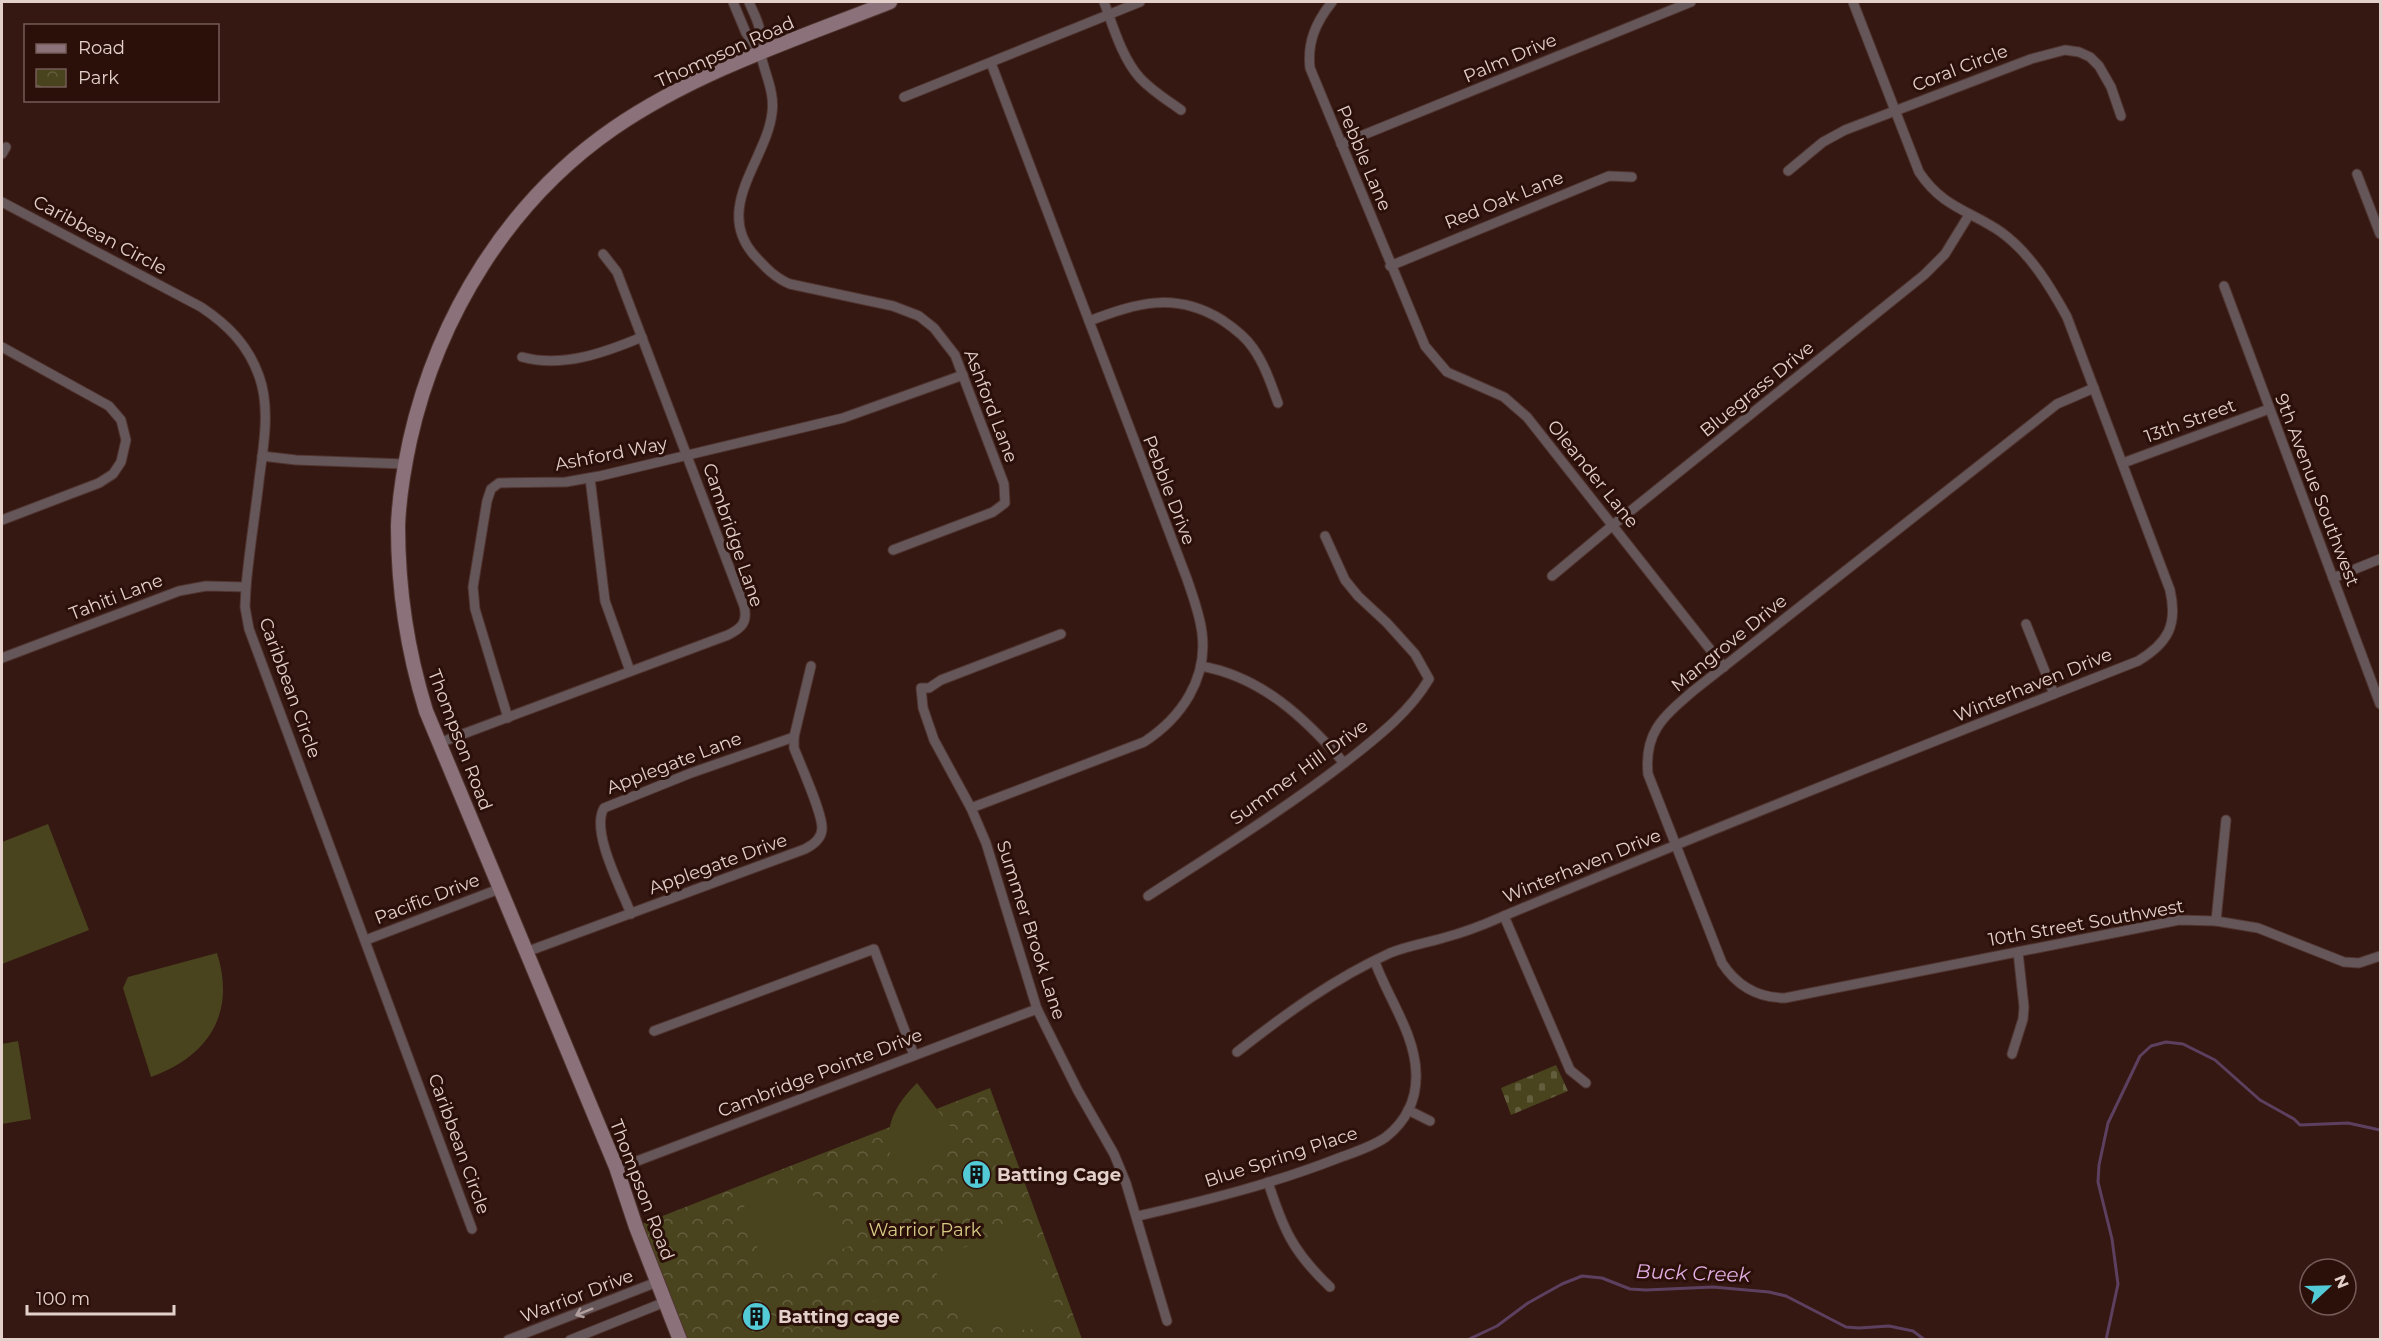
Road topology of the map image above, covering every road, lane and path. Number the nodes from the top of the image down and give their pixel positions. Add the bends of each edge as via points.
1 (733, 2) edge
2 (749, 2) edge
3 (890, 2) edge
4 (1104, 2) edge
5 (1140, 2) edge
6 (1332, 2) edge
7 (1691, 2) edge
8 (1852, 2) edge
9 (1109, 15) junction
10 (761, 54) junction
11 (991, 63) junction
12 (904, 97) dead end
13 (1181, 110) dead end
14 (1894, 111) junction
15 (2121, 116) dead end
16 (1341, 144) junction
17 (1788, 171) dead end
18 (2357, 174) dead end
19 (1632, 177) dead end
20 (2, 202) edge
21 (1969, 215) junction
22 (2380, 234) edge
23 (603, 255) dead end
24 (1390, 266) junction
25 (2224, 286) dead end
26 (1089, 321) junction
27 (1416, 327) joint
28 (642, 337) junction
29 (2, 347) edge
30 (522, 357) dead end
31 (963, 375) junction
32 (2094, 388) junction
33 (1278, 403) dead end
34 (2269, 409) junction
35 (262, 456) junction
36 (687, 456) junction
37 (2123, 463) junction
38 (405, 464) junction
39 (590, 478) junction
40 (2, 520) edge
41 (1612, 525) junction
42 (1325, 536) dead end
43 (893, 550) dead end
44 (2380, 559) edge
45 (1552, 576) dead end
46 (2333, 578) junction
47 (246, 587) junction
48 (2026, 624) dead end
49 (1061, 634) dead end
50 (2, 658) edge
51 (811, 666) dead end
52 (1201, 666) junction
53 (1724, 667) junction
54 (630, 671) junction
55 (2054, 694) junction
56 (2380, 704) edge
57 (508, 718) junction
58 (794, 737) junction
59 (439, 743) junction
60 (1344, 763) junction
61 (971, 808) junction
62 (2226, 820) dead end
63 (1675, 846) junction
64 (500, 889) junction
65 (1148, 896) dead end
66 (631, 914) junction
67 (1504, 916) junction
68 (2216, 921) junction
69 (366, 940) junction
70 (526, 952) junction
71 (2018, 952) junction
72 (2380, 956) edge
73 (1375, 962) junction
74 (1794, 996) joint
75 (1036, 1010) junction
76 (654, 1031) dead end
77 (1237, 1052) dead end
78 (2012, 1054) dead end
79 (914, 1055) junction
80 (1586, 1083) dead end
81 (1408, 1110) junction
82 (1430, 1121) dead end
83 (616, 1167) junction
84 (1268, 1182) junction
85 (1138, 1216) junction
86 (472, 1229) dead end
87 (657, 1282) junction
88 (1330, 1287) dead end
89 (665, 1302) junction
90 (1167, 1321) dead end
91 (508, 1340) edge
92 (570, 1340) edge
93 (680, 1340) edge

1 - 10 street via 746,33
2 - 10 street via 760,28
3 - 10 street, Thompson Road
4 - 9 street
5 - 9 street
6 - 16 street, Pebble Lane via 1314,29 1309,60
7 - 16 street, Palm Drive
8 - 14 street, Winterhaven Drive
9 - 11 street
9 - 13 street via 1139,77
10 - 31 street, Ashford Lane via 773,104 740,209 740,226 751,252 790,284 893,306 919,316 950,346
10 - 38 street, Thompson Road via 654,102 596,142 534,199 487,258 449,323 424,386
11 - 12 street
11 - 26 street, Pebble Drive
14 - 15 street, Coral Circle via 2031,59 2071,50 2090,57 2099,66
14 - 17 street, Coral Circle via 1823,142
14 - 21 street, Winterhaven Drive via 1925,182 1949,204
16 - 24 street, Pebble Lane
18 - 22 street
19 - 24 street, Red Oak Lane via 1614,175 1593,182
20 - 35 street, Caribbean Circle via 201,307 229,328 251,356 260,377 265,411
21 - 32 street, Winterhaven Drive via 2010,240 2044,279 2067,316
21 - 41 street, Bluegrass Drive via 1945,254 1924,275
23 - 28 street, Cambridge Lane via 617,272
24 - 27 street, Pebble Lane
25 - 34 street, 9th Avenue Southwest
26 - 33 street via 1148,303 1180,303 1202,309 1246,339 1264,366
26 - 52 street, Pebble Drive via 1196,606 1202,630
27 - 41 street, Oleander Lane via 1433,358 1448,372 1504,397 1527,417
28 - 30 street via 577,358 538,361
28 - 36 street, Cambridge Lane
29 - 40 street via 109,406 121,420 126,440 121,462 108,478
31 - 36 street, Ashford Way via 843,418
31 - 43 street, Ashford Lane via 1004,484 1005,503 993,512
32 - 37 street, Winterhaven Drive
32 - 53 street, Mangrove Drive via 2057,404
34 - 37 street, 13th Street
34 - 46 street, 9th Avenue Southwest
35 - 38 street
35 - 47 street, Caribbean Circle
36 - 39 street, Ashford Way
36 - 54 street, Cambridge Lane via 746,615 741,628
37 - 55 street, Winterhaven Drive via 2170,590 2174,609 2171,626 2160,645 2138,661
38 - 59 street, Thompson Road via 398,524 402,609 415,675
39 - 54 street via 609,617
39 - 57 street, Ashford Way via 504,482 489,492 473,586 475,609
41 - 45 street, Bluegrass Drive
41 - 53 street, Oleander Lane
42 - 60 street, Summer Hill Drive via 1345,580 1415,654 1429,679 1420,694 1389,725
44 - 46 street
46 - 56 street, 9th Avenue Southwest
47 - 50 street, Tahiti Lane via 206,586 180,591
47 - 69 street, Caribbean Circle via 247,619 257,654
48 - 55 street
49 - 61 street, Summer Brook Lane via 921,688 934,740
51 - 58 street
52 - 60 street via 1239,677 1273,695 1307,722
52 - 61 street, Pebble Drive via 1183,707 1149,738
53 - 63 street, Mangrove Drive via 1667,714 1650,739 1648,774
54 - 57 street, Cambridge Lane
55 - 63 street, Winterhaven Drive
57 - 59 street, Cambridge Lane
58 - 66 street, Applegate Drive via 794,748 820,815 822,828 817,841 805,849
58 - 66 street, Applegate Lane via 604,808 600,822 602,837
59 - 64 street, Thompson Road
60 - 65 street, Summer Hill Drive
61 - 75 street, Summer Brook Lane via 991,858
62 - 68 street
63 - 67 street, Winterhaven Drive
63 - 74 street, Mangrove Drive via 1714,946 1731,977 1767,997
64 - 69 street, Pacific Drive
64 - 70 street, Thompson Road
66 - 70 street, Applegate Drive
67 - 73 street, Winterhaven Drive via 1391,953
67 - 80 street via 1570,1071
68 - 71 street, 10th Street Southwest via 2179,920
68 - 72 street, 10th Street Southwest via 2258,928 2344,962 2359,963
69 - 86 street, Caribbean Circle
70 - 83 street, Thompson Road
71 - 74 street, 10th Street Southwest
71 - 78 street via 2024,1007
73 - 77 street, Winterhaven Drive via 1340,978
73 - 81 street, Blue Spring Place via 1414,1056 1414,1092
75 - 79 street, Cambridge Pointe Drive
75 - 85 street, Summer Brook Lane via 1114,1154
76 - 79 street via 874,949
79 - 83 street, Cambridge Pointe Drive
81 - 82 street
81 - 84 street, Blue Spring Place via 1385,1137 1373,1144
83 - 87 street, Thompson Road
84 - 85 street, Blue Spring Place
84 - 88 street via 1293,1246
85 - 90 street, Summer Brook Lane
87 - 89 street, Thompson Road
87 -> 91 street, Warrior Drive
89 - 92 street, Warrior Drive
89 - 93 street, Thompson Road

